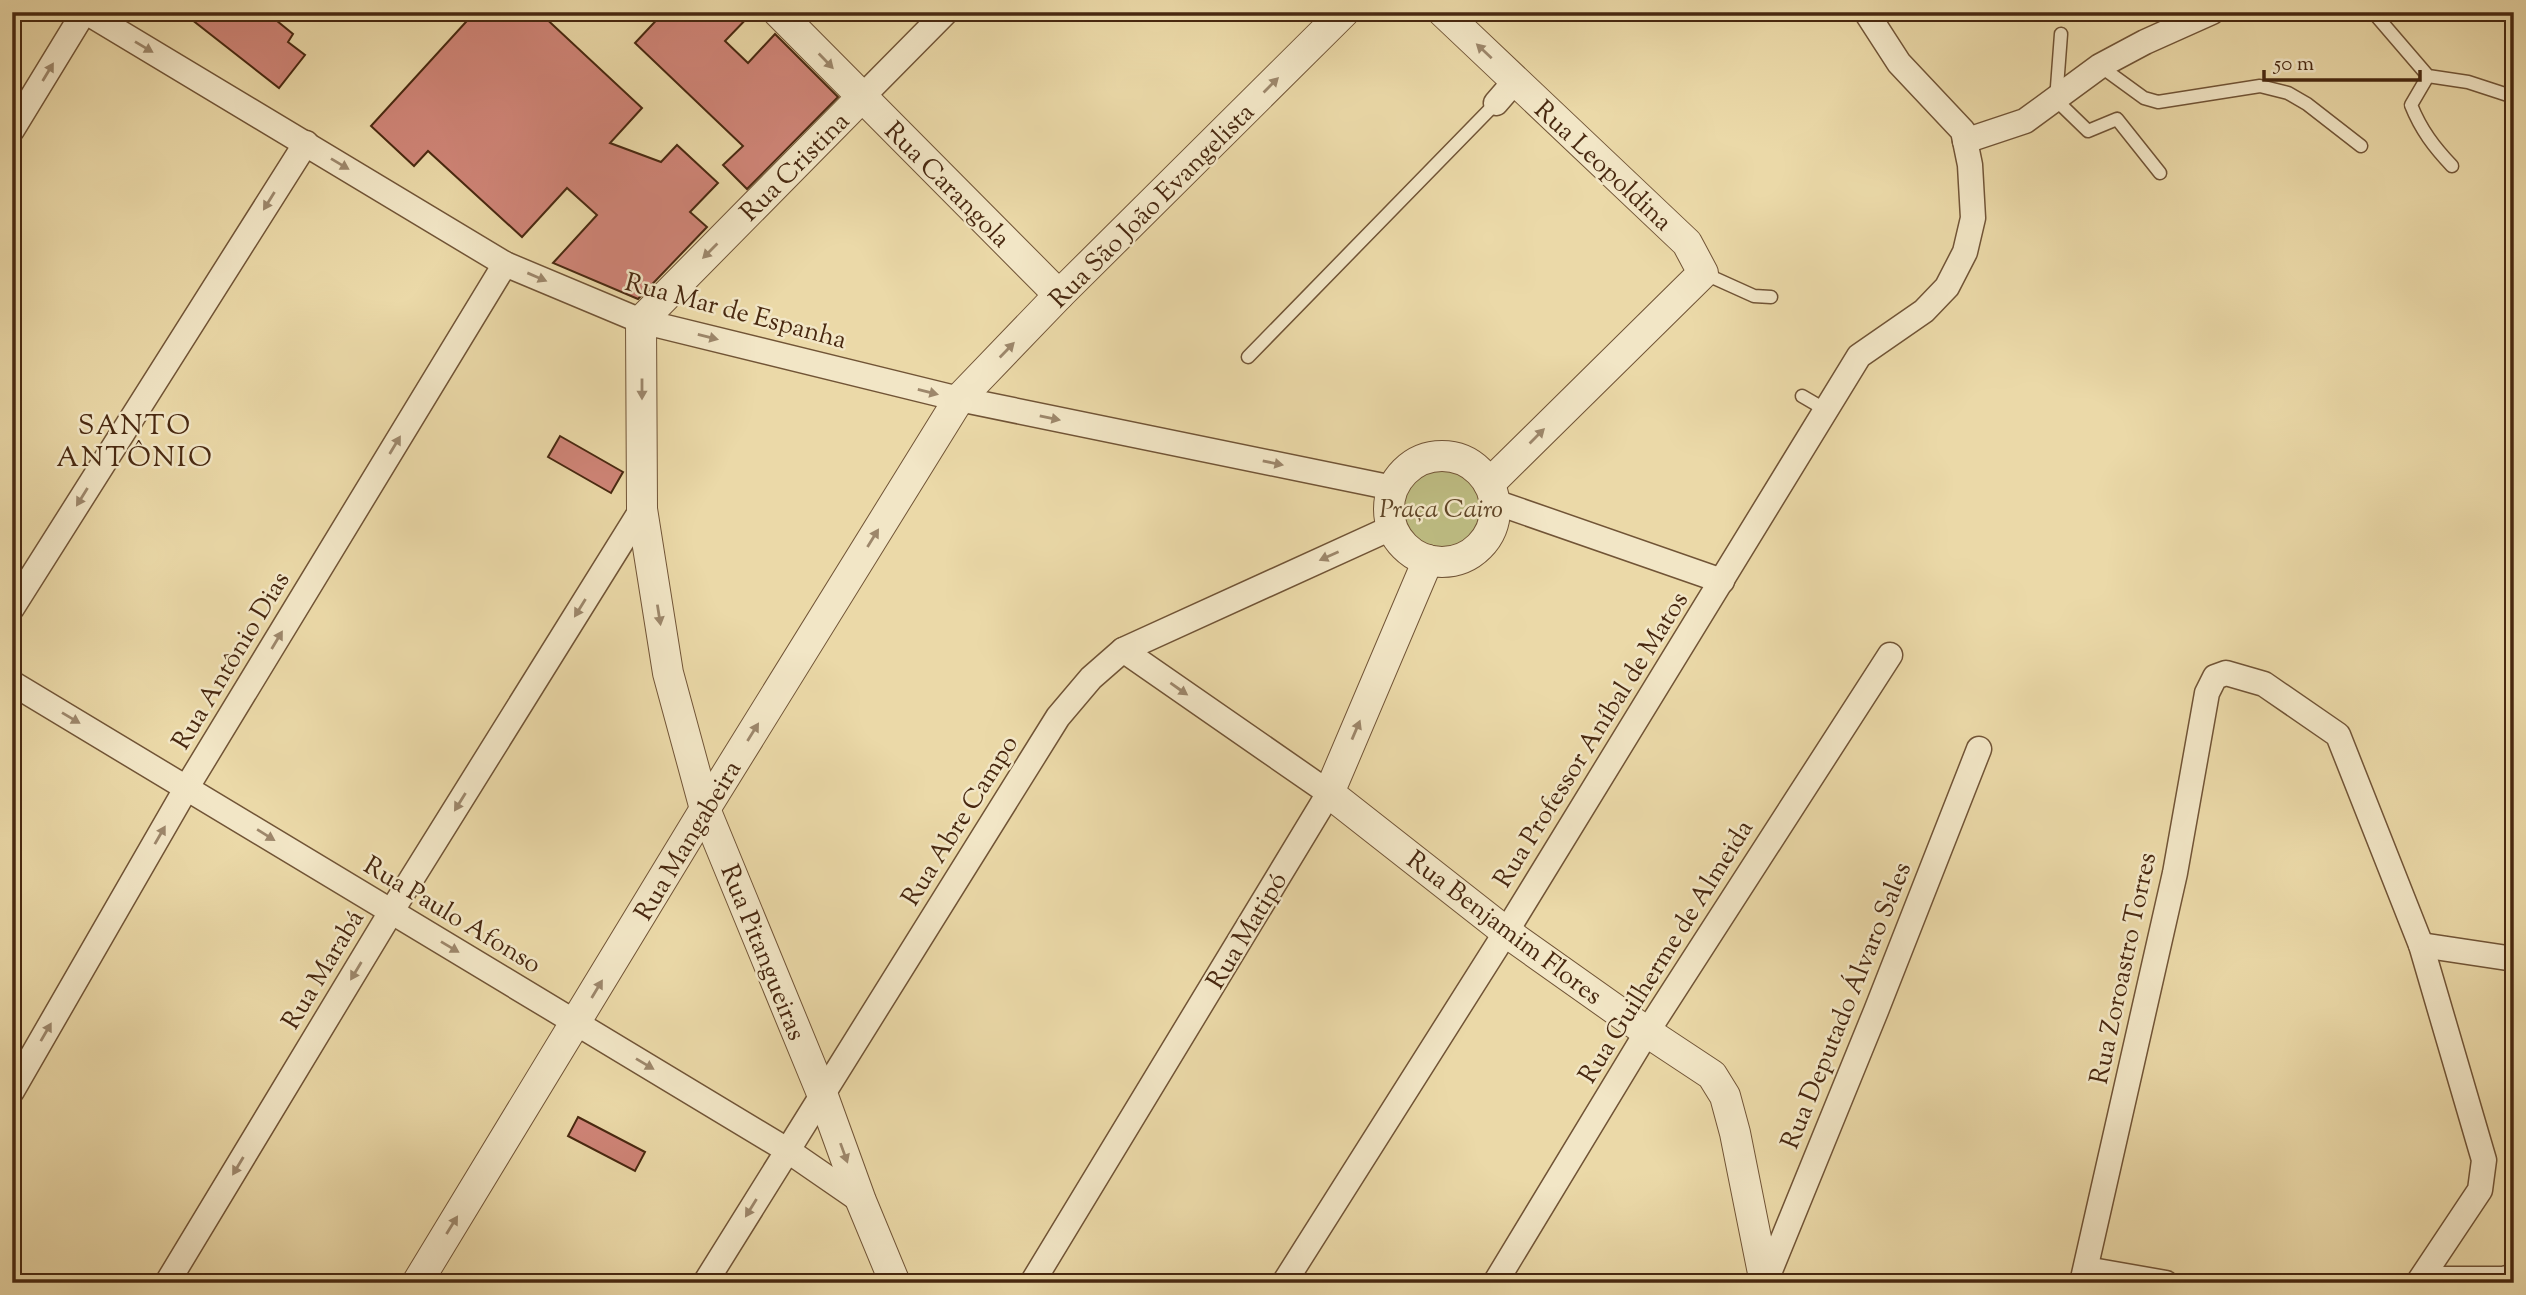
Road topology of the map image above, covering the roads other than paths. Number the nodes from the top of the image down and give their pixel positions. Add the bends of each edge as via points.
1 (85, 12) edge
2 (778, 12) edge
3 (946, 12) edge
4 (1344, 12) edge
5 (1443, 12) edge
6 (1866, 12) edge
7 (2212, 12) edge
8 (2373, 12) edge
9 (2176, 19) edge
10 (2060, 34) dead end
11 (2100, 66) junction
12 (2428, 76) junction
13 (1516, 80) junction
14 (2514, 97) edge
15 (861, 98) junction
16 (2056, 100) junction
17 (1496, 103) joint
18 (12, 130) edge
19 (1965, 141) junction
20 (306, 143) junction
21 (2361, 146) dead end
22 (2452, 166) dead end
23 (2160, 173) dead end
24 (505, 264) junction
25 (1703, 273) junction
26 (1059, 295) junction
27 (1772, 297) dead end
28 (641, 321) junction
29 (1248, 357) dead end
30 (1802, 396) dead end
31 (959, 399) junction
32 (1826, 411) junction
33 (1393, 488) junction
34 (1492, 493) junction
35 (642, 509) junction
36 (1391, 528) junction
37 (1428, 560) junction
38 (1722, 581) junction
39 (12, 608) edge
40 (1123, 650) junction
41 (1890, 655) dead end
42 (12, 683) edge
43 (1979, 749) dead end
44 (187, 787) junction
45 (1329, 793) junction
46 (705, 809) junction
47 (391, 912) junction
48 (1506, 932) junction
49 (2421, 945) junction
50 (2514, 959) edge
51 (577, 1022) junction
52 (1647, 1032) junction
53 (12, 1091) edge
54 (823, 1096) junction
55 (787, 1150) junction
56 (861, 1201) junction
57 (2514, 1270) edge
58 (2084, 1276) edge
59 (2422, 1278) edge
60 (167, 1283) edge
61 (416, 1283) edge
62 (705, 1283) edge
63 (895, 1283) edge
64 (1032, 1283) edge
65 (1284, 1283) edge
66 (1495, 1283) edge
67 (1765, 1283) edge
68 (2166, 1283) edge

18 -> 1 street
1 -> 20 street, Rua Mar de Espanha
2 -> 15 street, Rua Carangola
3 - 15 street, Rua Cristina
26 -> 4 street, Rua São João Evangelista
13 -> 5 street, Rua Leopoldina
6 - 19 street via 1899,64 1963,131
7 - 9 street
8 - 12 lane
9 - 11 street
10 - 16 lane
11 - 16 street
11 - 21 lane via 2144,99 2158,102 2260,86 2288,93
12 - 14 lane via 2468,82
12 - 22 lane via 2411,105 2421,128
13 - 17 street
13 - 25 street, Rua Leopoldina via 1687,243
15 - 26 street, Rua Carangola
15 -> 28 street, Rua Cristina
16 - 19 street via 2025,121
16 - 23 lane via 2088,131 2117,119
17 - 29 lane
19 - 32 street, Rua Professor Aníbal de Matos via 1973,218 1965,252 1947,287 1924,311 1859,356
20 -> 24 street, Rua Mar de Espanha
20 -> 39 street
24 -> 28 street, Rua Mar de Espanha
44 -> 24 street, Rua Antônio Dias
25 - 27 lane via 1754,296
34 -> 25 street
31 -> 26 street, Rua São João Evangelista
28 -> 31 street, Rua Mar de Espanha
28 -> 35 street, Rua Pitangueiras
30 - 32 lane
31 -> 33 street, Rua Mar de Espanha
46 -> 31 street, Rua Mangabeira
32 - 38 street, Rua Professor Aníbal de Matos
33 - 34 street via 1412,465 1440,456 1468,463 1480,472
33 - 36 street
34 - 37 street via 1494,519 1477,549 1446,562
34 - 38 street
35 -> 46 street, Rua Pitangueiras via 668,673
35 -> 47 street, Rua Marabá
36 - 37 street via 1408,550
36 -> 40 street, Rua Abre Campo
45 -> 37 street, Rua Matipó
38 - 48 street, Rua Professor Aníbal de Matos
40 -> 45 street, Rua Benjamim Flores
40 - 54 street, Rua Abre Campo via 1058,717
41 - 52 street, Rua Guilherme de Almeida
42 -> 44 street, Rua Paulo Afonso
43 - 67 street, Rua Deputado Álvaro Sales
44 -> 47 street, Rua Paulo Afonso
53 -> 44 street, Rua Antônio Dias
45 - 48 street, Rua Benjamim Flores
45 - 64 street, Rua Matipó
51 -> 46 street, Rua Mangabeira
46 - 54 street, Rua Pitangueiras
47 -> 51 street, Rua Paulo Afonso
47 -> 60 street, Rua Marabá
48 - 52 street, Rua Benjamim Flores
48 - 65 street, Rua Professor Aníbal de Matos
49 - 50 street
49 - 58 street, Rua Zoroastro Torres via 2338,734 2264,684 2226,673 2215,677 2207,693 2175,873
49 - 59 street via 2484,1160 2480,1190
51 -> 55 street, Rua Paulo Afonso
61 -> 51 street, Rua Mangabeira
52 - 66 street, Rua Guilherme de Almeida
52 - 67 street, Rua Benjamim Flores via 1712,1074 1725,1096
54 - 55 street, Rua Abre Campo
54 -> 56 street, Rua Pitangueiras
55 - 56 street, Rua Paulo Afonso
55 -> 62 street, Rua Abre Campo
56 - 63 street, Rua Pitangueiras
57 - 59 lane
58 - 68 street

